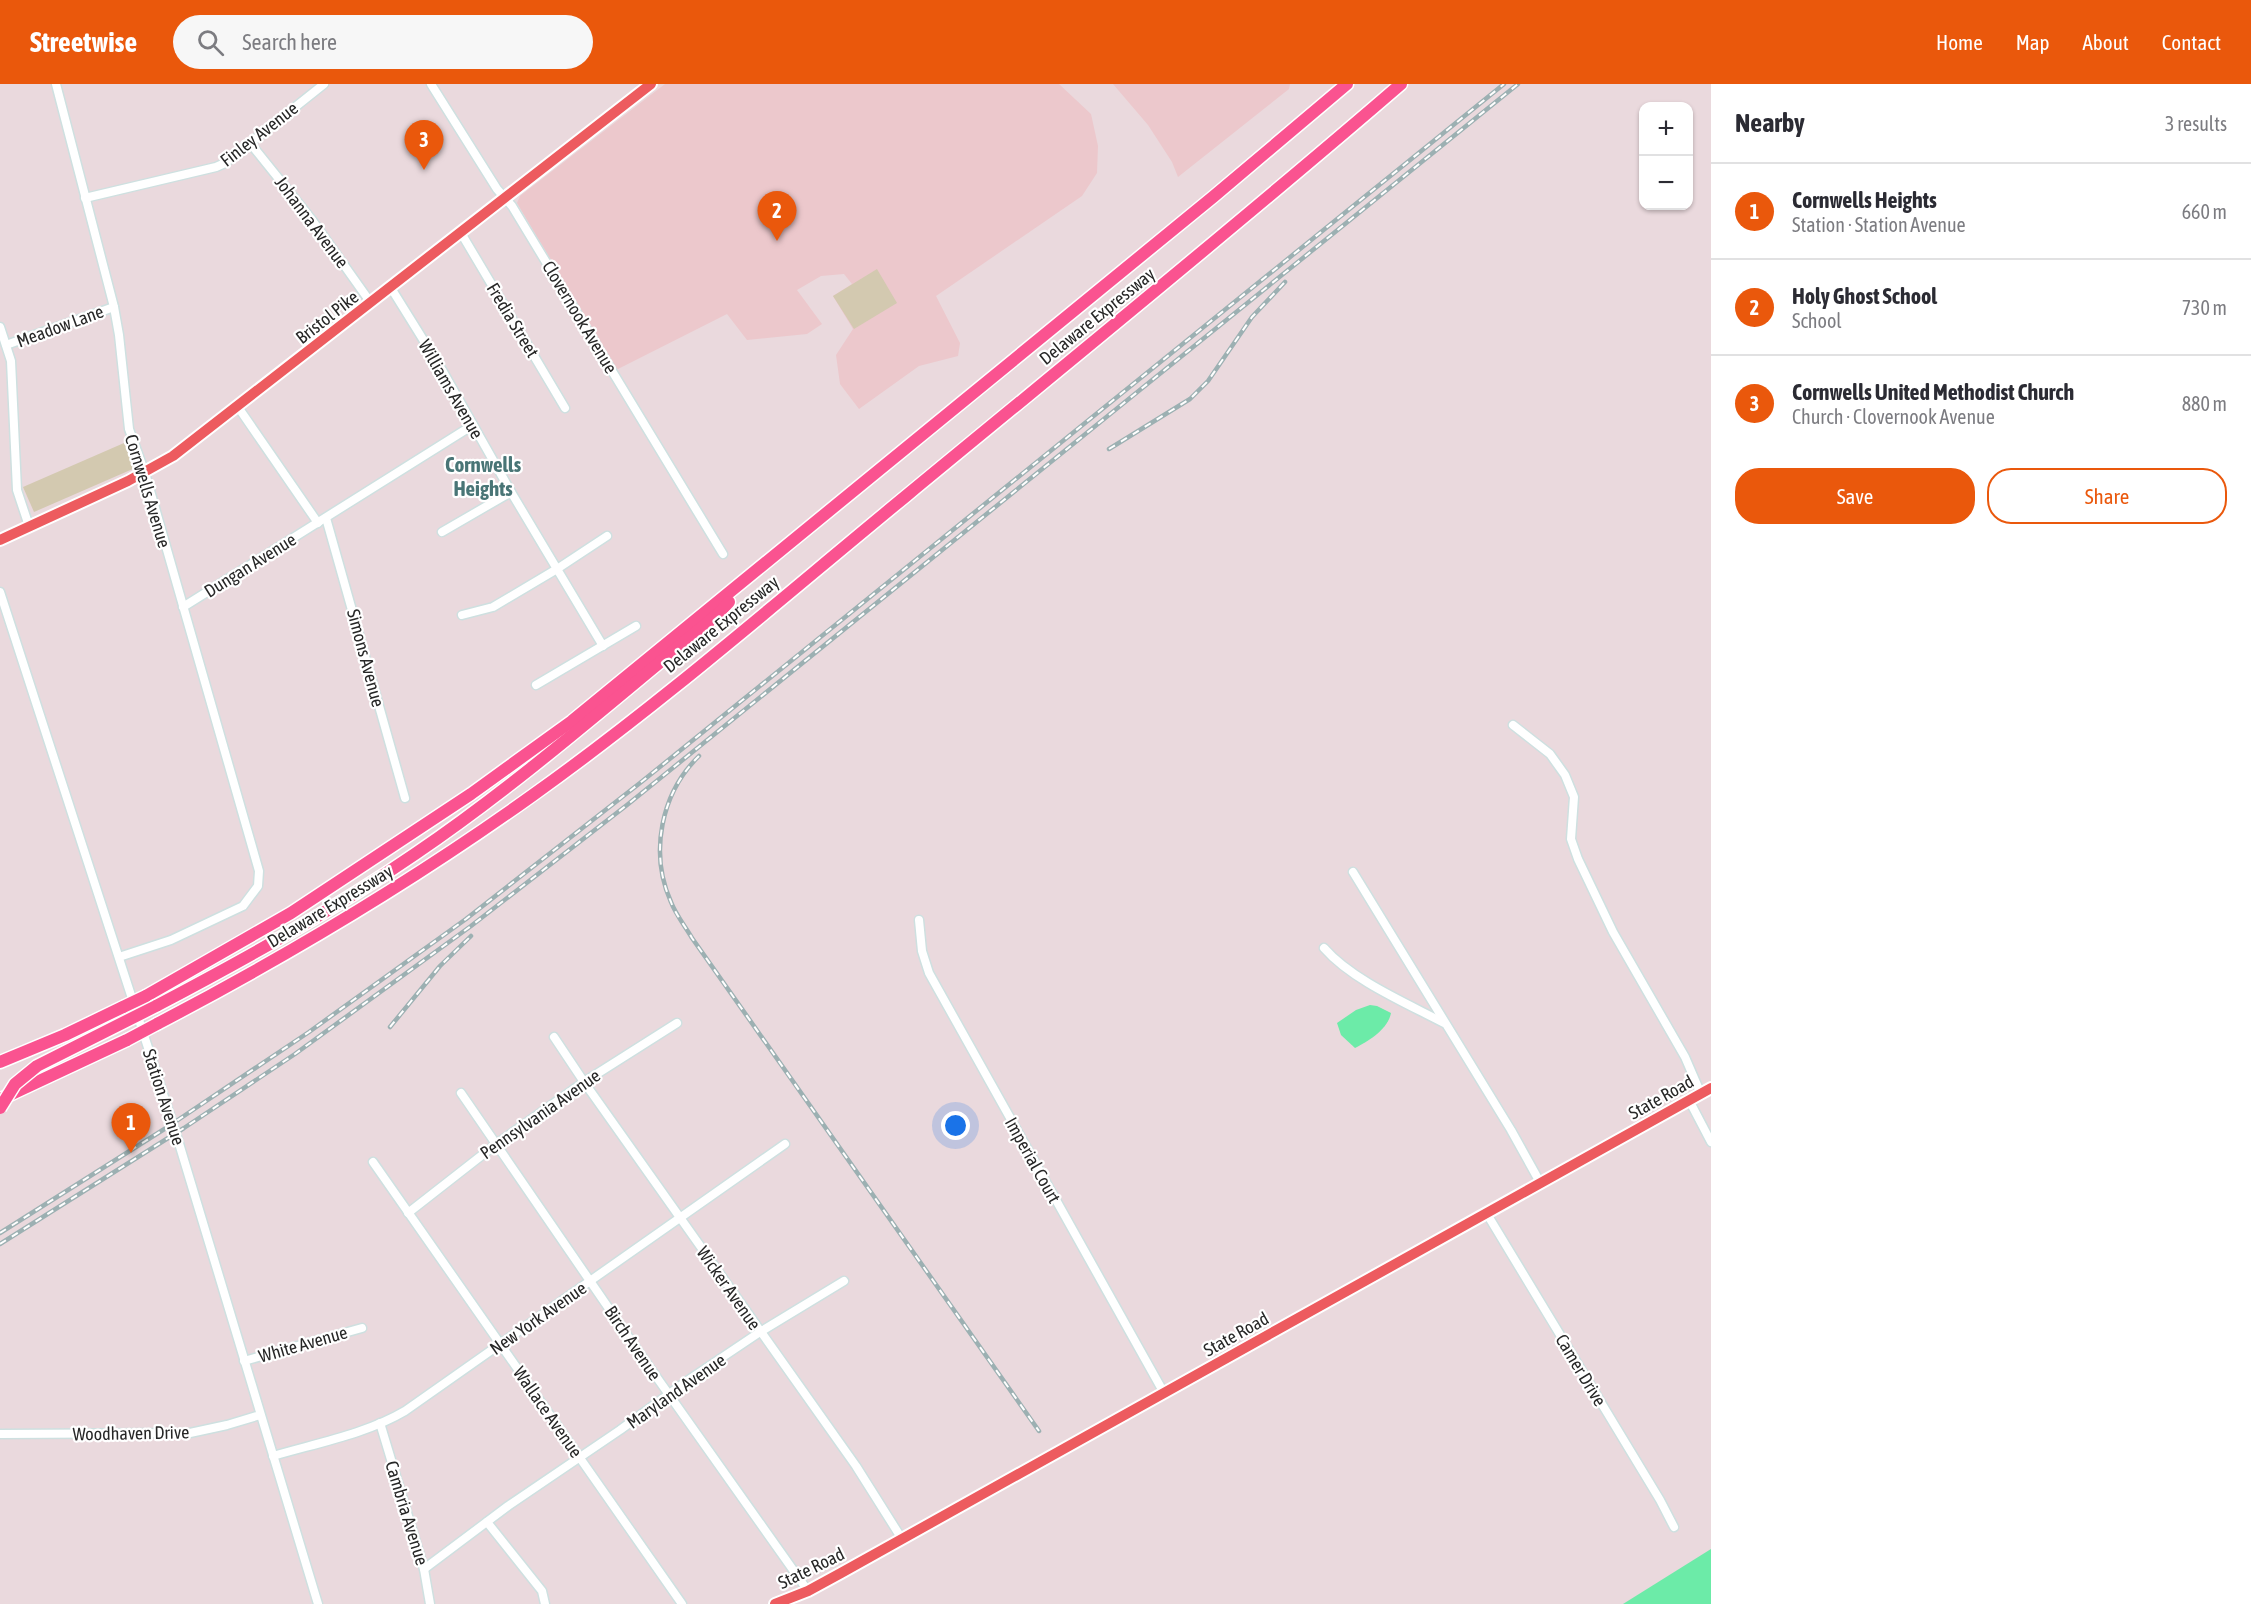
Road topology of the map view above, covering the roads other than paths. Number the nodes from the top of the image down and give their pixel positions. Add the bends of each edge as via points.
1 (56, 84) edge
2 (324, 84) edge
3 (431, 84) edge
4 (651, 84) edge
5 (1347, 84) edge
6 (1401, 84) edge
7 (250, 143) junction
8 (85, 198) junction
9 (505, 198) junction
10 (461, 233) junction
11 (391, 288) junction
12 (371, 303) junction
13 (114, 306) junction
14 (0, 327) edge
15 (6, 345) junction
16 (238, 407) junction
17 (565, 408) dead end
18 (472, 425) junction
19 (145, 473) junction
20 (511, 492) junction
21 (322, 520) junction
22 (29, 526) junction
23 (442, 532) dead end
24 (608, 536) dead end
25 (0, 540) edge
26 (723, 554) dead end
27 (557, 569) junction
28 (756, 572) junction
29 (0, 592) edge
30 (183, 607) junction
31 (462, 615) dead end
32 (636, 626) dead end
33 (603, 646) junction
34 (536, 685) dead end
35 (1513, 725) dead end
36 (405, 798) dead end
37 (1353, 872) dead end
38 (919, 920) dead end
39 (1323, 948) dead end
40 (119, 957) junction
41 (677, 1023) dead end
42 (1445, 1024) junction
43 (554, 1037) dead end
44 (0, 1062) edge
45 (49, 1077) junction
46 (584, 1082) junction
47 (1706, 1091) edge
48 (461, 1094) dead end
49 (0, 1099) edge
50 (1689, 1100) junction
51 (0, 1109) edge
52 (1711, 1142) edge
53 (785, 1144) dead end
54 (495, 1145) junction
55 (373, 1162) dead end
56 (1541, 1184) junction
57 (408, 1213) junction
58 (1487, 1214) junction
59 (680, 1218) junction
60 (591, 1281) junction
61 (844, 1281) dead end
62 (362, 1328) dead end
63 (760, 1332) junction
64 (501, 1345) junction
65 (244, 1361) junction
66 (1164, 1393) junction
67 (669, 1395) junction
68 (260, 1415) junction
69 (380, 1423) junction
70 (0, 1434) edge
71 (273, 1456) junction
72 (579, 1457) junction
73 (487, 1522) junction
74 (1674, 1527) dead end
75 (902, 1539) junction
76 (424, 1569) junction
77 (808, 1591) junction
78 (318, 1604) edge
79 (429, 1604) edge
80 (544, 1604) edge
81 (682, 1604) edge
82 (775, 1604) edge

1 - 8 street, Cornwells Avenue
2 - 7 street, Finley Avenue
3 - 9 street, Clovernook Avenue
4 - 9 main road, Bristol Pike
5 - 28 highway, Delaware Expressway
6 - 45 highway, Delaware Expressway, bridge via 1208,248 568,769 399,886 265,966
7 - 8 street, Finley Avenue via 216,167
7 - 12 street, Johanna Avenue via 312,220
8 - 13 street, Cornwells Avenue
9 - 10 main road, Bristol Pike
9 - 26 street, Clovernook Avenue
10 - 11 main road, Bristol Pike
10 - 17 street, Fredia Street
11 - 12 main road, Bristol Pike
11 - 18 street, Williams Avenue
12 - 16 main road, Bristol Pike
13 - 15 street, Meadow Lane
13 - 19 street, Cornwells Avenue via 129,429
14 - 15 street
15 - 22 street via 18,490
16 - 19 main road, Bristol Pike
16 - 21 street, Simons Avenue
18 - 20 street, Williams Avenue
18 - 21 street, Dungan Avenue
19 - 22 main road, Bristol Pike
19 - 30 street, Cornwells Avenue
20 - 23 street
20 - 27 street, Williams Avenue
21 - 30 street, Dungan Avenue
21 - 36 street, Simons Avenue
22 - 25 main road, Bristol Pike
24 - 27 street
27 - 31 street via 493,607
27 - 33 street, Williams Avenue
28 - 44 highway, Delaware Expressway, bridge via 588,708 480,788 291,914 146,996
28 - 51 highway, bridge via 717,615 486,803 415,854 234,964 37,1066 15,1084
29 - 40 street, Station Avenue
30 - 40 street, Cornwells Avenue via 259,880 254,894 243,906 203,926
32 - 33 street
33 - 34 street
35 - 47 street via 1550,754 1566,776 1574,797 1571,839 1578,859 1613,932
37 - 42 street
38 - 66 street, Imperial Court via 929,973
39 - 42 street via 1356,975
40 - 65 street, Station Avenue
41 - 46 street, Pennsylvania Avenue
42 - 56 street
43 - 46 street, Wicker Avenue
45 - 49 highway, Delaware Expressway
45 - 51 highway
46 - 54 street, Pennsylvania Avenue
46 - 59 street, Wicker Avenue
47 - 50 main road, State Road
48 - 54 street, Birch Avenue
50 - 52 street
50 - 56 main road, State Road
53 - 59 street, New York Avenue
54 - 57 street, Pennsylvania Avenue
54 - 60 street, Birch Avenue
55 - 57 street, Wallace Avenue
56 - 58 main road, State Road
57 - 64 street, Wallace Avenue
58 - 66 main road, State Road
58 - 74 street, Camer Drive
59 - 60 street, New York Avenue
59 - 63 street, Wicker Avenue
60 - 64 street, New York Avenue
60 - 67 street, Birch Avenue
61 - 63 street, Maryland Avenue
62 - 65 street, White Avenue
63 - 67 street, Maryland Avenue
63 - 75 street, Wicker Avenue
64 - 69 street, New York Avenue via 405,1411
64 - 72 street, Wallace Avenue
65 - 68 street, Station Avenue
66 - 75 main road, State Road
67 - 72 street, Maryland Avenue
67 - 77 street, Birch Avenue
68 - 70 street, Woodhaven Drive via 190,1433
68 - 71 street, Station Avenue
69 - 71 street, New York Avenue
69 - 76 street, Cambria Avenue
71 - 78 street, Station Avenue
72 - 73 street, Maryland Avenue
72 - 81 street, Wallace Avenue
73 - 76 street, Maryland Avenue
73 - 80 street via 542,1590
75 - 77 main road, State Road
76 - 79 street, Cambria Avenue
77 - 82 main road, State Road

